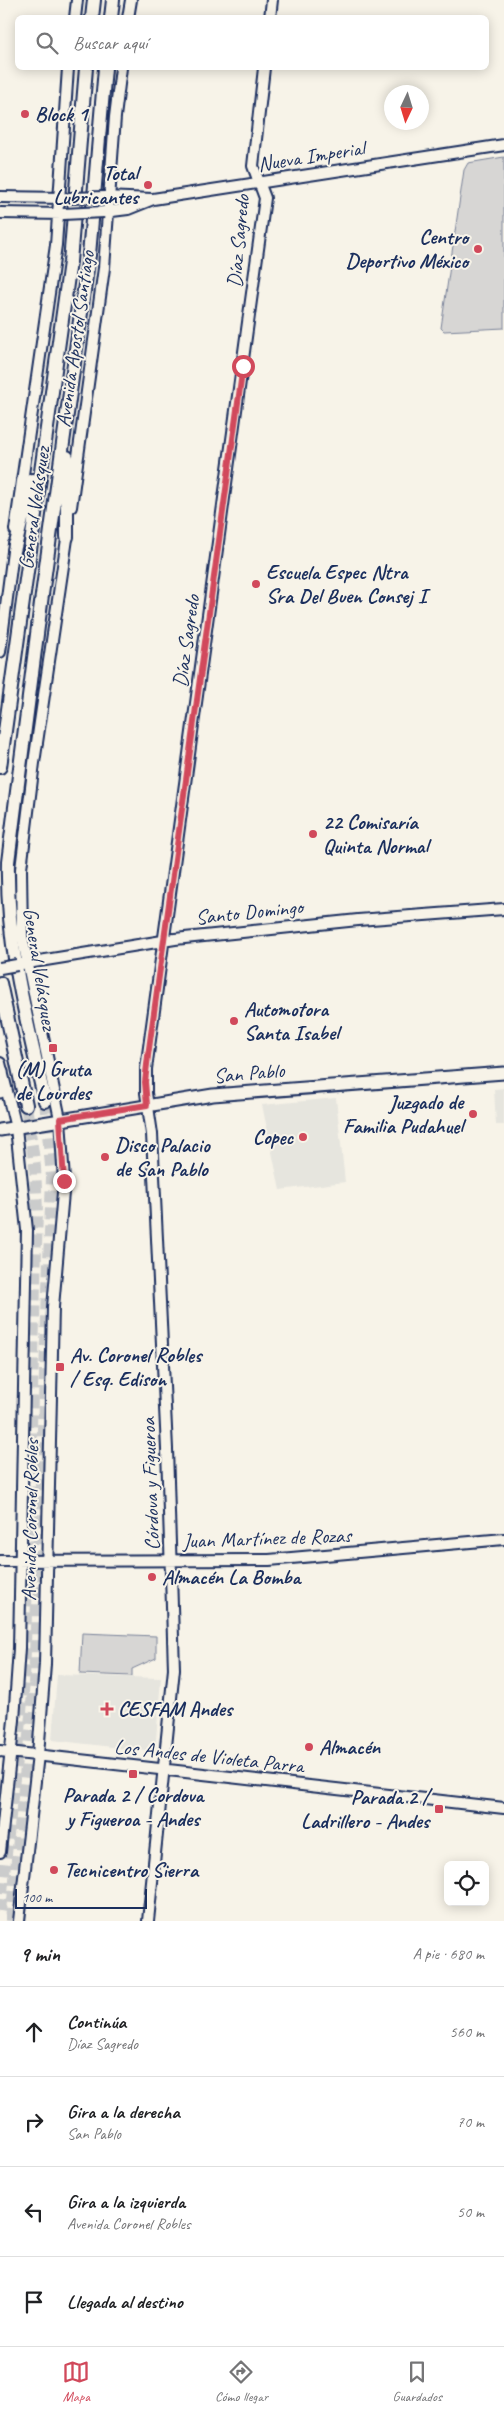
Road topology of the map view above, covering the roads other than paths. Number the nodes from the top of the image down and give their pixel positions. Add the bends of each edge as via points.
1 (77, 0) edge
2 (94, 0) edge
3 (113, 0) edge
4 (131, 0) edge
5 (272, 0) edge
6 (75, 15) edge
7 (92, 15) edge
8 (111, 15) edge
9 (128, 15) edge
10 (270, 15) edge
11 (68, 70) edge
12 (86, 70) edge
13 (105, 70) edge
14 (121, 70) edge
15 (264, 70) edge
16 (504, 145) edge
17 (260, 183) junction
18 (0, 197) edge
19 (108, 197) junction
20 (64, 198) junction
21 (153, 199) junction
22 (106, 212) junction
23 (0, 213) edge
24 (61, 214) junction
25 (66, 422) junction
26 (44, 439) junction
27 (67, 537) junction
28 (14, 551) junction
29 (0, 652) edge
30 (0, 766) edge
31 (504, 909) edge
32 (163, 940) junction
33 (22, 963) junction
34 (0, 968) edge
35 (0, 983) edge
36 (1, 1067) edge
37 (504, 1073) edge
38 (0, 1092) edge
39 (45, 1101) tunnel mouth
40 (26, 1105) tunnel mouth
41 (147, 1105) junction
42 (60, 1119) junction
43 (16, 1128) junction
44 (0, 1130) edge
45 (504, 1540) edge
46 (0, 1561) edge
47 (21, 1561) junction
48 (172, 1561) junction
49 (48, 1562) junction
50 (0, 1751) edge
51 (11, 1752) junction
52 (38, 1755) junction
53 (165, 1769) junction
54 (504, 1808) edge
55 (0, 1852) edge
56 (19, 1921) edge
57 (148, 1921) edge

1 - 6 main road
2 - 7 highway
3 - 8 highway
4 - 9 main road
5 - 10 main road
11 - 20 main road, Avenida Apostol Santiago
12 - 26 highway, General Velásquez via 71,254
13 - 25 highway, General Velásquez via 91,238
14 - 19 main road, Avenida Apostol Santiago
15 - 17 main road, Díaz Sagredo via 253,166
16 - 17 main road, Nueva Imperial
17 - 21 main road, Nueva Imperial
17 - 32 main road, Díaz Sagredo via 265,198
18 - 20 main road, Nueva Imperial
19 - 20 main road, Nueva Imperial, bridge
19 - 21 main road, Nueva Imperial
19 - 22 main road, Avenida Apostol Santiago
20 - 24 main road, Avenida Apostol Santiago
21 - 22 main road, Nueva Imperial via 128,209
22 - 24 main road, Nueva Imperial, bridge
22 - 27 main road, Avenida Apostol Santiago via 100,304
23 - 24 main road, Nueva Imperial
24 - 28 main road, Avenida Apostol Santiago via 16,517
25 - 27 highway
25 - 39 highway, General Velásquez via 8,869 13,954
26 - 28 highway
26 - 30 highway, General Velásquez
27 - 33 main road, Avenida Apostol Santiago via 23,848
28 - 29 main road, Avenida Apostol Santiago
31 - 32 main road, Santo Domingo
32 - 33 main road, Santo Domingo
32 - 41 main road, Díaz Sagredo via 146,1069
33 - 34 main road, Santo Domingo, bridge
33 - 42 main road, Avenida Apostol Santiago
35 - 40 highway, General Velásquez
36 - 38 main road
36 - 43 main road
37 - 41 main road, San Pablo via 248,1091
41 - 42 main road, San Pablo
41 - 48 main road, Córdova y Figueroa via 152,1134
42 - 43 main road, San Pablo
42 - 49 main road, Avenida Coronel Robles via 64,1181 53,1307
43 - 44 main road, San Pablo
43 - 47 main road, Avenida Coronel Robles via 28,1230
45 - 48 main road, Juan Martínez de Rozas via 299,1558
46 - 47 main road, Juan Martínez de Rozas
47 - 49 main road, Juan Martínez de Rozas
47 - 51 main road, Avenida Coronel Robles via 19,1648
48 - 49 main road, Juan Martínez de Rozas
48 - 53 main road, Córdova y Figueroa via 174,1669
49 - 52 main road, Avenida Coronel Robles via 46,1664
50 - 51 main road, Los Andes de Violeta Parra
51 - 52 main road, Los Andes de Violeta Parra
51 - 55 main road, Avenida Coronel Robles
52 - 53 main road, Los Andes de Violeta Parra
52 - 56 main road, Avenida Coronel Robles
53 - 54 main road, Los Andes de Violeta Parra
53 - 57 main road, Córdova y Figueroa

